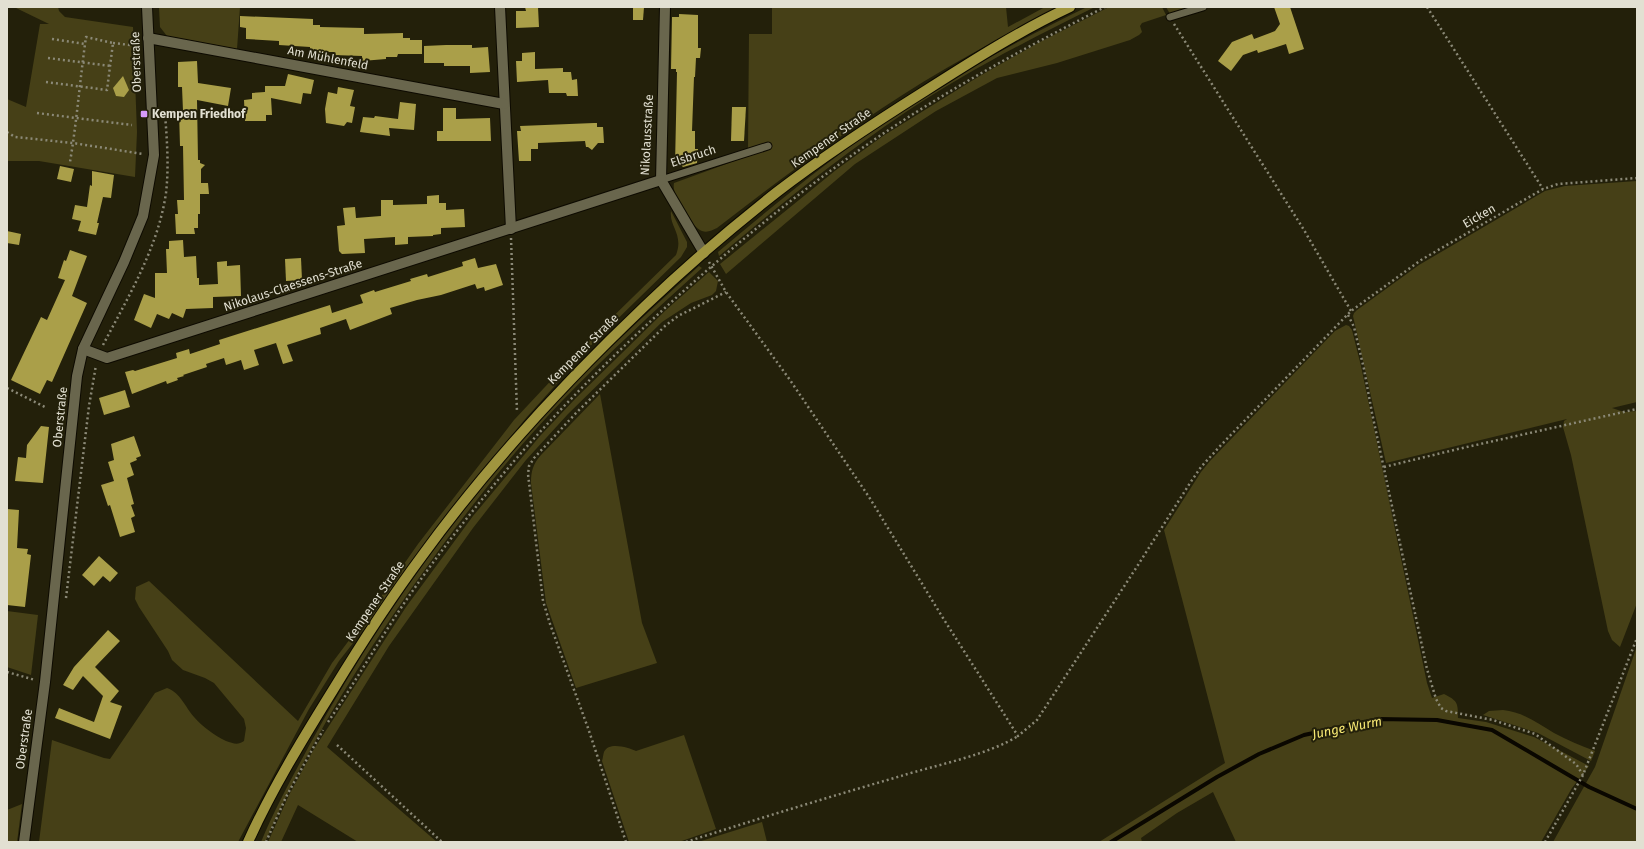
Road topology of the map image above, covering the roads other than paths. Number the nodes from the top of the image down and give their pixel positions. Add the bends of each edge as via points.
1 (147, 7) edge
2 (500, 7) edge
3 (665, 7) edge
4 (1070, 7) edge
5 (1203, 7) edge
6 (1170, 17) road end
7 (148, 42) junction
8 (504, 104) junction
9 (768, 146) dead end
10 (660, 180) junction
11 (511, 229) junction
12 (704, 253) junction
13 (83, 349) junction
14 (24, 842) edge
15 (248, 842) edge

1 - 7 street, Oberstraße
2 - 8 street
3 - 10 street, Nikolausstraße
4 - 12 main road, Kempener Straße via 973,61 856,135 774,194
5 - 6 lane
7 - 8 street, Am Mühlenfeld
7 - 13 street, Oberstraße via 154,155 143,216
8 - 11 street
9 - 10 lane, Elsbruch
10 - 11 street, Nikolausstraße
10 - 12 street, Elsbruch
11 - 13 street, Nikolaus-Claessens-Straße via 107,358
12 - 15 main road, Kempener Straße via 568,382 525,429 426,549 344,672 278,782
13 - 14 street, Oberstraße via 77,376

